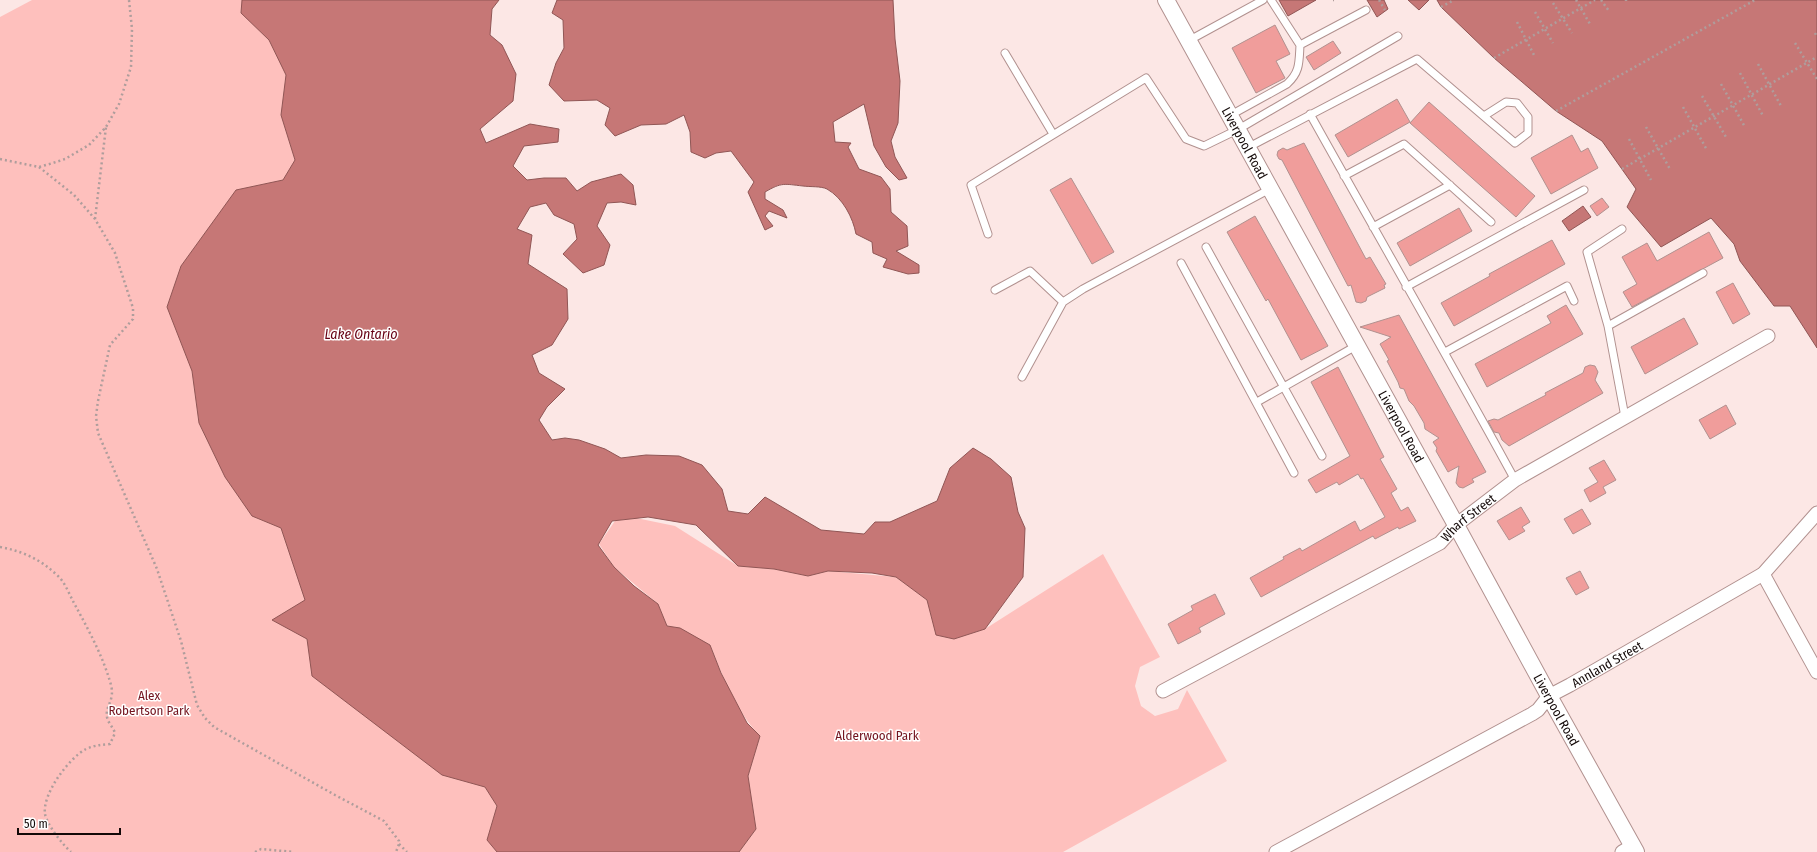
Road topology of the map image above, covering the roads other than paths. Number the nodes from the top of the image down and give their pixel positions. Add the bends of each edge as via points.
1 (1263, 0) edge
2 (1271, 0) edge
3 (1170, 1) edge
4 (1366, 10) dead end
5 (1398, 36) dead end
6 (1188, 41) junction
7 (1300, 45) junction
8 (1004, 53) dead end
9 (1310, 114) junction
10 (1229, 116) junction
11 (1484, 116) junction
12 (1237, 130) junction
13 (1053, 134) junction
14 (1247, 148) junction
15 (1344, 176) junction
16 (1450, 185) junction
17 (1270, 189) junction
18 (1584, 190) dead end
19 (1491, 222) dead end
20 (1373, 227) junction
21 (1622, 229) dead end
22 (988, 234) dead end
23 (1206, 247) dead end
24 (1181, 263) dead end
25 (1703, 272) dead end
26 (1406, 287) junction
27 (995, 290) dead end
28 (1574, 301) dead end
29 (1063, 302) junction
30 (1608, 326) junction
31 (1768, 336) dead end
32 (1356, 346) junction
33 (1445, 352) junction
34 (1022, 377) dead end
35 (1284, 387) junction
36 (1257, 402) junction
37 (1625, 417) junction
38 (1322, 456) dead end
39 (1294, 473) dead end
40 (1515, 480) junction
41 (1817, 513) edge
42 (1456, 525) junction
43 (1763, 574) junction
44 (1817, 672) edge
45 (1163, 690) dead end
46 (1548, 696) junction
47 (1630, 850) edge
48 (1276, 852) edge

1 - 6 lane
2 - 7 lane
3 - 6 street, Liverpool Road
4 - 7 lane
5 - 12 lane
6 - 10 street, Liverpool Road
7 - 10 lane via 1294,77
8 - 13 lane
9 - 11 lane via 1417,59
9 - 14 lane
9 - 15 lane
10 - 12 street, Liverpool Road
11 - 11 lane via 1506,102 1517,103 1528,117 1528,133 1515,143
12 - 13 lane via 1204,146 1186,139 1146,78
12 - 14 street, Liverpool Road
13 - 22 lane via 971,185
14 - 17 street, Liverpool Road
15 - 16 lane via 1404,144
15 - 20 lane
16 - 19 lane
16 - 20 lane
17 - 29 lane
17 - 32 street, Liverpool Road
18 - 26 lane
20 - 26 lane
21 - 30 lane via 1587,252
23 - 35 lane
24 - 36 lane
25 - 30 lane
26 - 33 lane
27 - 29 lane via 1030,271
28 - 33 lane via 1567,286
29 - 34 lane
30 - 37 lane
31 - 37 street, Wharf Street
32 - 35 lane
32 - 42 street, Liverpool Road
33 - 40 lane
35 - 36 lane
35 - 38 lane
36 - 39 lane
37 - 40 street, Wharf Street
40 - 42 street, Wharf Street
41 - 43 street, Annland Street
42 - 45 street, Wharf Street via 1440,543
42 - 46 street, Liverpool Road
43 - 44 street
43 - 46 street, Annland Street
46 - 47 street, Liverpool Road
46 - 48 street, Annland Street via 1532,714

